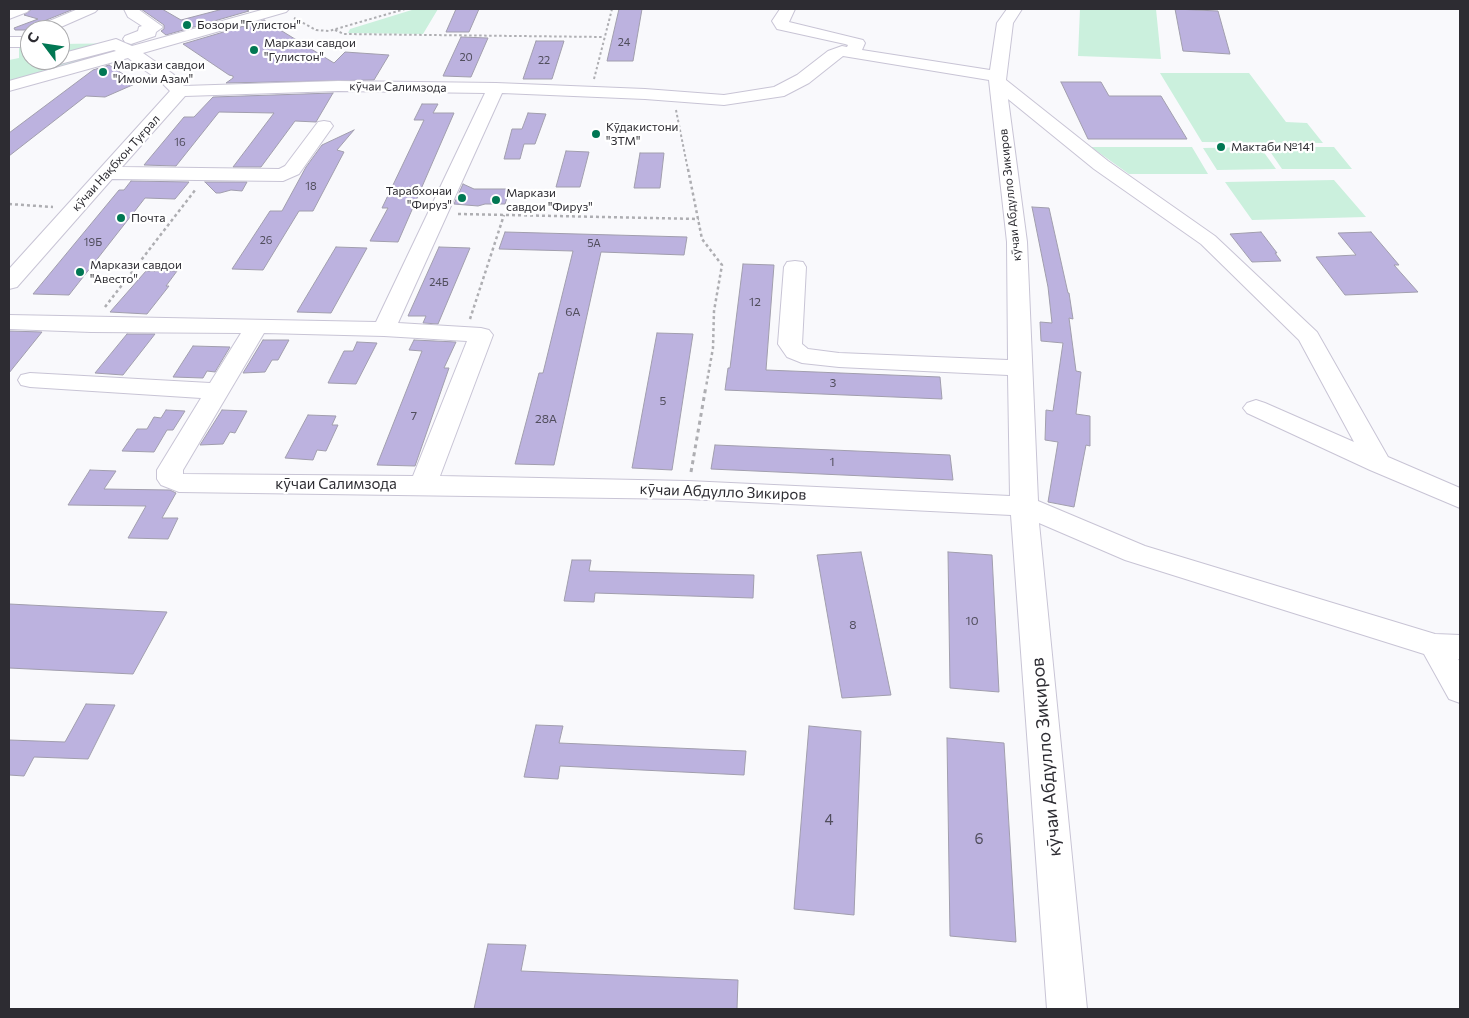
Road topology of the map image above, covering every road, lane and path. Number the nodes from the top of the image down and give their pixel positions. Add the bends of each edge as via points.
1 (22, 9) edge
2 (90, 9) edge
3 (280, 9) edge
4 (405, 9) edge
5 (612, 9) edge
6 (787, 9) edge
7 (1015, 9) edge
8 (9, 14) edge
9 (123, 16) edge
10 (64, 20) edge
11 (335, 30) junction
12 (604, 37) junction
13 (70, 42) edge
14 (70, 43) edge
15 (123, 48) junction
16 (852, 51) junction
17 (70, 57) edge
18 (998, 79) junction
19 (9, 81) edge
20 (9, 86) edge
21 (496, 88) junction
22 (180, 91) junction
23 (591, 92) junction
24 (671, 96) junction
25 (324, 126) dead end
26 (108, 173) junction
27 (208, 174) junction
28 (9, 204) edge
29 (76, 208) junction
30 (437, 213) junction
31 (504, 214) junction
32 (699, 219) junction
33 (795, 267) dead end
34 (9, 282) edge
35 (9, 322) edge
36 (91, 326) junction
37 (257, 326) junction
38 (384, 329) junction
39 (473, 335) junction
40 (1020, 368) junction
41 (30, 380) dead end
42 (217, 391) junction
43 (1256, 408) dead end
44 (1379, 464) junction
45 (423, 484) junction
46 (688, 490) junction
47 (1460, 499) edge
48 (1024, 506) junction
49 (1448, 646) edge
50 (1460, 690) edge
51 (1067, 1009) edge

1 - 8 street
2 - 10 street
3 - 11 path via 316,30
3 - 15 street
4 - 11 path
5 - 12 path
6 - 16 street via 780,21 783,26 854,41 856,44
7 - 18 street, кӯчаи Абдулло Зикиров via 1004,23
9 - 13 street via 133,14 155,27 145,30 149,33 121,42
9 - 15 street
11 - 12 path via 344,34
12 - 23 path
14 - 15 street
15 - 17 street
15 - 19 street
15 - 20 street
15 - 22 street via 167,78
16 - 18 street
16 - 24 street, кӯчаи Салимзода via 837,52 803,80 778,92 724,100
18 - 40 street, кӯчаи Абдулло Зикиров via 1017,242
18 - 44 street via 1102,165 1208,240 1309,337
21 - 22 street, кӯчаи Салимзода via 338,86
21 - 23 street, кӯчаи Салимзода
21 - 30 street
22 - 26 street, кӯчаи Нақбхон Туғрал
23 - 24 street, кӯчаи Салимзода
24 - 32 path
25 - 27 street via 292,170 285,174
26 - 27 street
26 - 29 street, кӯчаи Нақбхон Туғрал
27 - 36 path
28 - 29 path
29 - 34 street, кӯчаи Нақбхон Туғрал
30 - 31 path
30 - 38 street
31 - 32 path
31 - 39 path
32 - 46 path via 702,239 722,266 714,311 713,348
33 - 40 street via 790,344 802,356
35 - 36 street
36 - 37 street
37 - 38 street
37 - 42 street, кӯчаи Салимзода
38 - 39 street
39 - 45 street
40 - 48 street, кӯчаи Абдулло Зикиров
41 - 42 street
42 - 45 street, кӯчаи Салимзода via 170,470 173,481
43 - 44 street
44 - 47 street
45 - 46 street, кӯчаи Абдулло Зикиров
46 - 48 street, кӯчаи Абдулло Зикиров
48 - 49 street via 1135,553
48 - 51 street, кӯчаи Абдулло Зикиров
49 - 50 street

